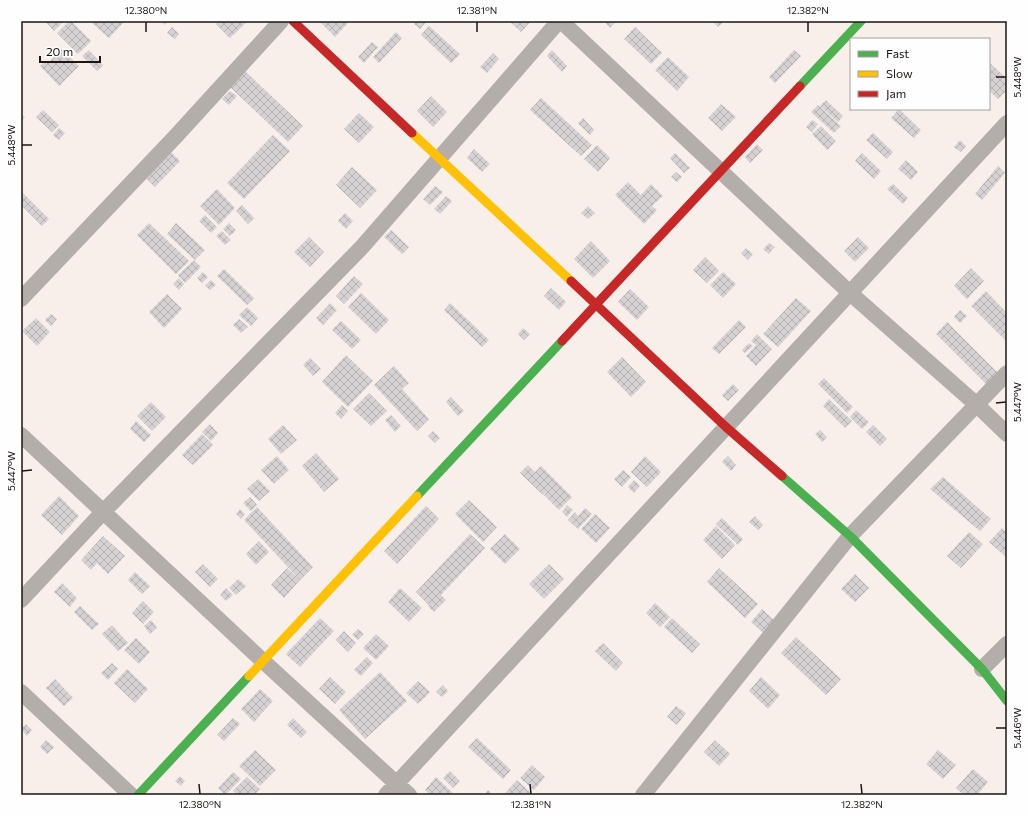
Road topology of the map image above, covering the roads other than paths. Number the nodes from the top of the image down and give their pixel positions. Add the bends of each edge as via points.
1 (281, 21) edge
2 (292, 21) edge
3 (560, 21) edge
4 (861, 21) edge
5 (1007, 123) edge
6 (440, 159) junction
7 (720, 172) junction
8 (850, 293) junction
9 (21, 299) edge
10 (596, 305) junction
11 (1007, 373) edge
12 (977, 405) junction
13 (726, 427) junction
14 (1007, 434) edge
15 (21, 435) edge
16 (103, 512) junction
17 (850, 536) junction
18 (21, 600) edge
19 (1007, 644) edge
20 (263, 661) junction
21 (982, 669) junction
22 (21, 692) edge
23 (1007, 701) edge
24 (396, 783) junction
25 (132, 795) edge
26 (138, 795) edge
27 (386, 795) edge
28 (409, 795) edge
29 (643, 795) edge

1 - 9 street
2 - 6 street
3 - 6 street
3 - 7 street
4 - 7 street
5 - 8 street
6 - 10 street
6 - 16 street via 362,247
7 - 8 street
7 - 10 street
8 - 12 street
8 - 13 street
10 - 13 street
10 - 20 street
11 - 12 street
12 - 14 street
12 - 17 street
13 - 17 street
13 - 24 street
15 - 16 street
16 - 18 street
16 - 20 street
17 - 21 street
17 - 29 street
19 - 21 street
20 - 24 street
20 - 26 street
21 - 23 street
22 - 25 street
24 - 27 street
24 - 28 street

